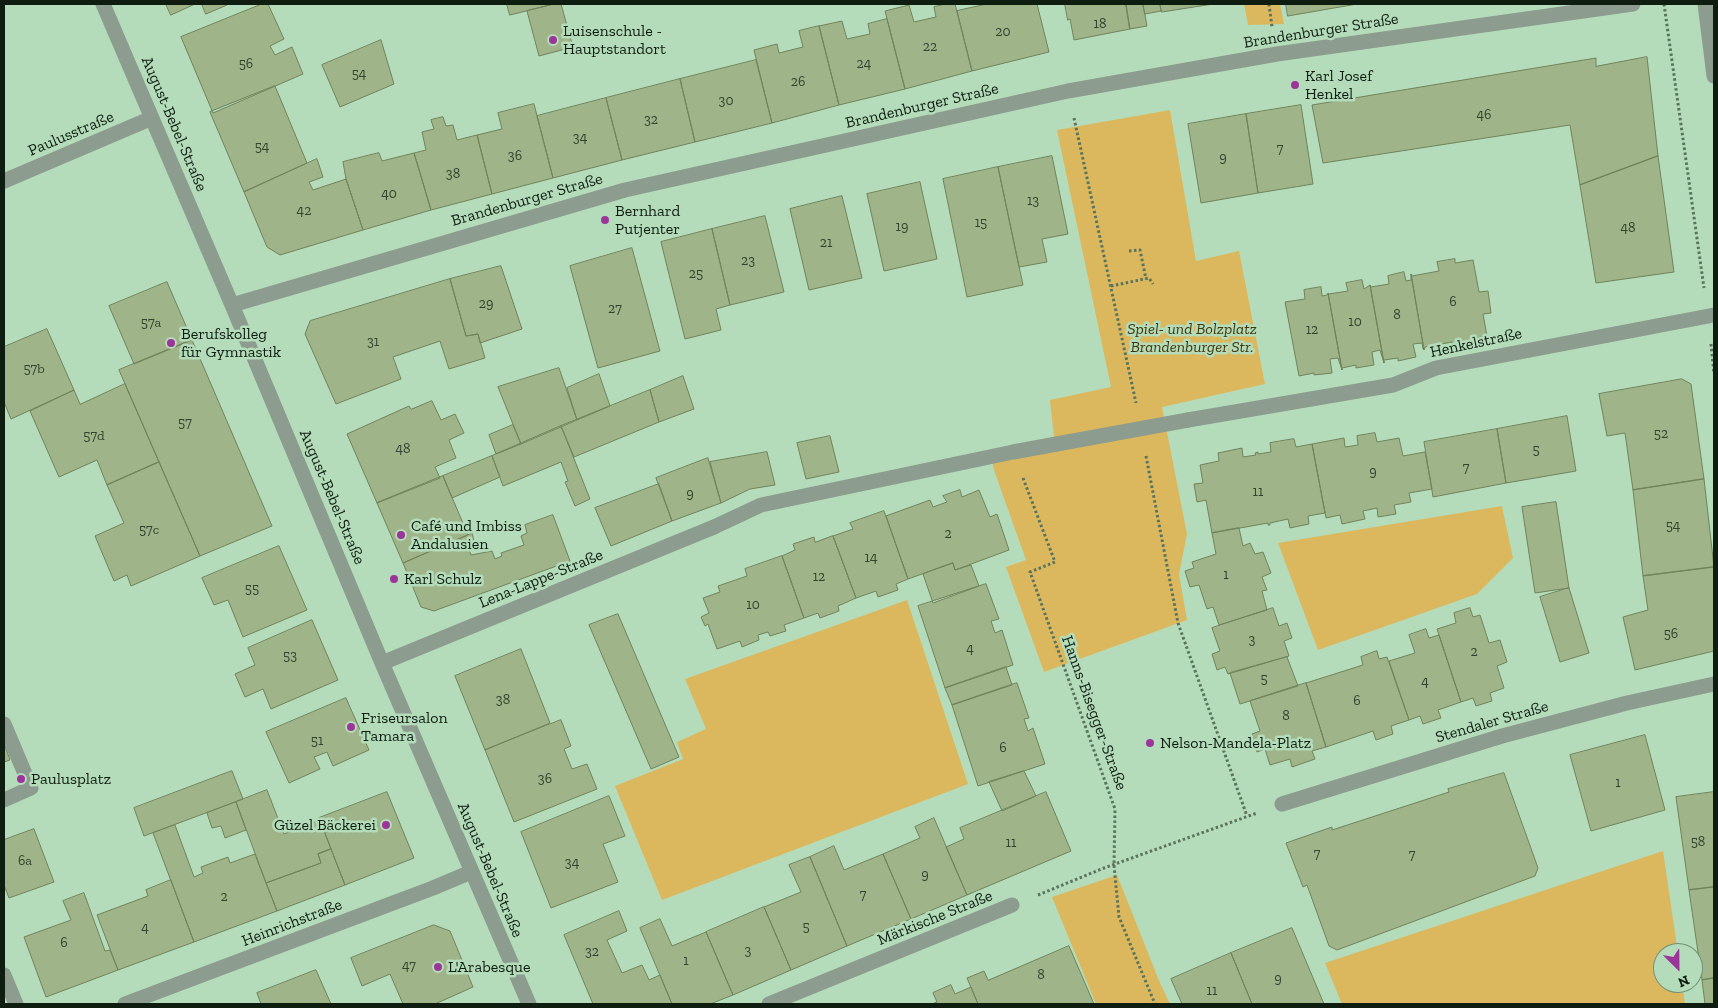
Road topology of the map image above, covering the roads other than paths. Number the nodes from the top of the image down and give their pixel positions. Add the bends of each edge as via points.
1 (103, 4) edge
2 (1633, 4) edge
3 (1706, 4) edge
4 (1714, 76) edge
5 (152, 118) junction
6 (4, 181) edge
7 (232, 305) junction
8 (1711, 315) edge
9 (1013, 452) joint
10 (382, 663) junction
11 (1714, 684) edge
12 (4, 724) edge
13 (4, 800) edge
14 (1282, 804) dead end
15 (471, 872) junction
16 (1012, 905) road end
17 (4, 975) edge
18 (16, 1004) edge
19 (125, 1004) edge
20 (529, 1004) edge
21 (769, 1004) edge

1 - 5 street, August-Bebel-Straße
2 - 7 street, Brandenburger Straße via 1286,53 1068,91 624,190
3 - 4 street
5 - 6 street, Paulusstraße
5 - 7 street, August-Bebel-Straße
7 - 10 street, August-Bebel-Straße
8 - 9 street, Henkelstraße via 1436,368 1394,385
9 - 10 street, Lena-Lappe-Straße via 761,505
10 - 15 street, August-Bebel-Straße
11 - 14 street, Stendaler Straße via 1502,736
12 - 13 street via 31,788
15 - 19 street, Heinrichstraße
15 - 20 street, August-Bebel-Straße
16 - 21 street, Märkische Straße
17 - 18 street

